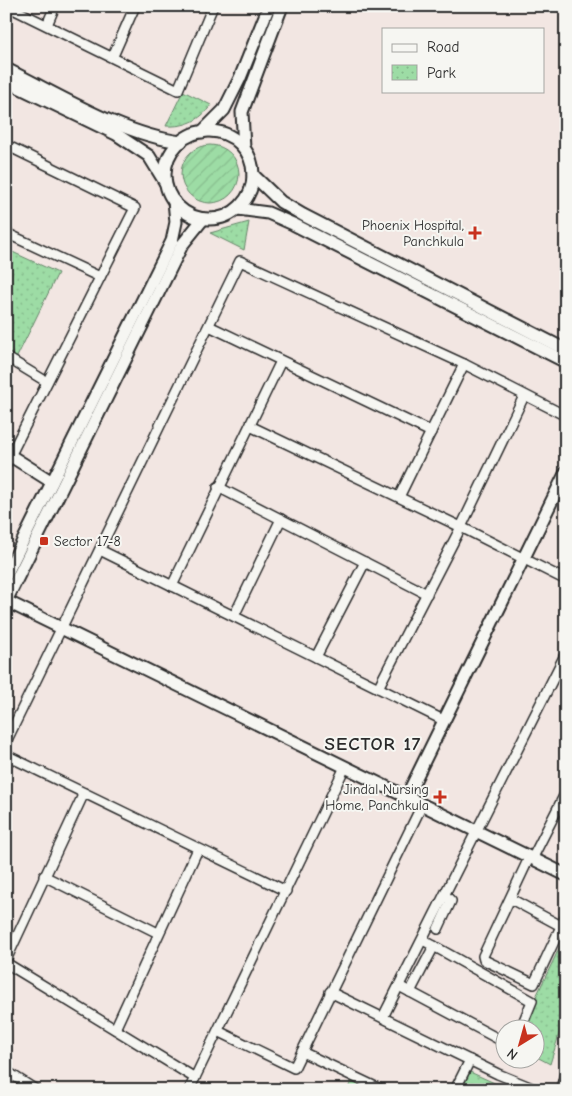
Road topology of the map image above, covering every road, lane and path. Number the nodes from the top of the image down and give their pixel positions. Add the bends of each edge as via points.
1 (7, 6) edge
2 (55, 6) edge
3 (136, 6) edge
4 (213, 6) edge
5 (269, 6) edge
6 (282, 6) edge
7 (47, 25) junction
8 (113, 56) junction
9 (6, 69) edge
10 (6, 82) edge
11 (202, 132) junction
12 (180, 142) junction
13 (6, 145) edge
14 (244, 148) junction
15 (253, 175) junction
16 (166, 184) junction
17 (174, 201) junction
18 (238, 209) junction
19 (204, 219) junction
20 (6, 233) edge
21 (100, 277) junction
22 (209, 326) junction
23 (566, 350) edge
24 (6, 357) edge
25 (281, 361) junction
26 (566, 362) edge
27 (464, 364) junction
28 (47, 382) junction
29 (524, 396) junction
30 (566, 416) edge
31 (250, 426) junction
32 (431, 432) junction
33 (8, 458) edge
34 (566, 472) edge
35 (52, 482) junction
36 (218, 487) junction
37 (399, 497) junction
38 (281, 519) junction
39 (461, 527) junction
40 (100, 550) junction
41 (523, 557) junction
42 (365, 562) junction
43 (6, 575) edge
44 (566, 580) edge
45 (172, 586) junction
46 (427, 594) junction
47 (6, 601) edge
48 (234, 616) junction
49 (62, 628) junction
50 (316, 657) junction
51 (564, 657) dead end
52 (378, 688) junction
53 (443, 720) junction
54 (6, 742) edge
55 (6, 755) edge
56 (345, 768) junction
57 (566, 792) edge
58 (84, 793) junction
59 (406, 798) junction
60 (422, 805) junction
61 (475, 831) junction
62 (198, 849) junction
63 (531, 859) junction
64 (566, 875) edge
65 (44, 876) junction
66 (286, 891) junction
67 (445, 895) junction
68 (511, 899) junction
69 (566, 916) edge
70 (561, 926) junction
71 (438, 928) dead end
72 (158, 933) junction
73 (423, 940) junction
74 (434, 946) junction
75 (6, 962) edge
76 (399, 986) junction
77 (330, 992) junction
78 (410, 992) junction
79 (383, 1017) junction
80 (524, 1018) edge
81 (115, 1029) junction
82 (218, 1031) junction
83 (494, 1037) edge
84 (302, 1052) junction
85 (470, 1060) junction
86 (6, 1071) edge
87 (566, 1076) edge
88 (195, 1078) junction
89 (36, 1090) edge
90 (189, 1090) edge
91 (382, 1090) edge
92 (455, 1090) edge
93 (537, 1090) edge
94 (562, 1090) edge

1 - 7 street
2 - 7 street
3 - 8 street
4 - 8 street via 178,90
5 - 11 street via 224,110
6 - 14 street via 242,112
7 - 8 street
9 - 12 street via 121,125 156,139
10 - 16 street via 116,134 149,156
11 - 12 street
11 - 14 street via 229,136
12 - 16 street via 167,164
13 - 21 street via 134,208
14 - 15 street
15 - 18 street via 249,193
15 - 23 street via 274,196 303,215
16 - 17 street
17 - 19 street via 186,212
17 - 35 street via 176,222 172,241
18 - 19 street via 220,218
18 - 26 street via 268,213 293,224
19 - 47 street via 182,245
20 - 21 street
21 - 28 street
22 - 25 street
22 - 27 street via 240,261
22 - 40 street
24 - 28 street
25 - 31 street
25 - 32 street
27 - 29 street
27 - 32 street
28 - 33 street
29 - 30 street
29 - 39 street
31 - 36 street
31 - 37 street
32 - 37 street
33 - 35 street
34 - 41 street
35 - 43 street
36 - 38 street
36 - 45 street
37 - 39 street
38 - 42 street
38 - 48 street
39 - 41 street
39 - 46 street
40 - 45 street
40 - 49 street
41 - 44 street
41 - 53 street
42 - 46 street
42 - 50 street
45 - 48 street
46 - 52 street
47 - 49 street
48 - 50 street
49 - 54 street
49 - 56 street
50 - 52 street
51 - 61 street
52 - 53 street
53 - 59 street
55 - 58 street
56 - 59 street
56 - 66 street
57 - 63 street
58 - 62 street
58 - 65 street
59 - 60 street
60 - 61 street
60 - 77 street
61 - 63 street
61 - 67 street
62 - 66 street
62 - 72 street
63 - 64 street
63 - 68 street
65 - 72 street
65 - 75 street
66 - 82 street
67 - 71 street via 451,901
67 - 73 street
68 - 70 street
68 - 70 street via 483,956 484,960 534,984
69 - 70 street
72 - 81 street
73 - 74 street
73 - 76 street
74 - 78 street
74 - 80 street via 532,1001
75 - 81 street
76 - 78 street
76 - 79 street
77 - 79 street
77 - 84 street
78 - 83 street
79 - 85 street
81 - 88 street
82 - 84 street via 294,1068
82 - 88 street
84 - 91 street
85 - 92 street
85 - 93 street
86 - 89 street
87 - 94 street
88 - 90 street

